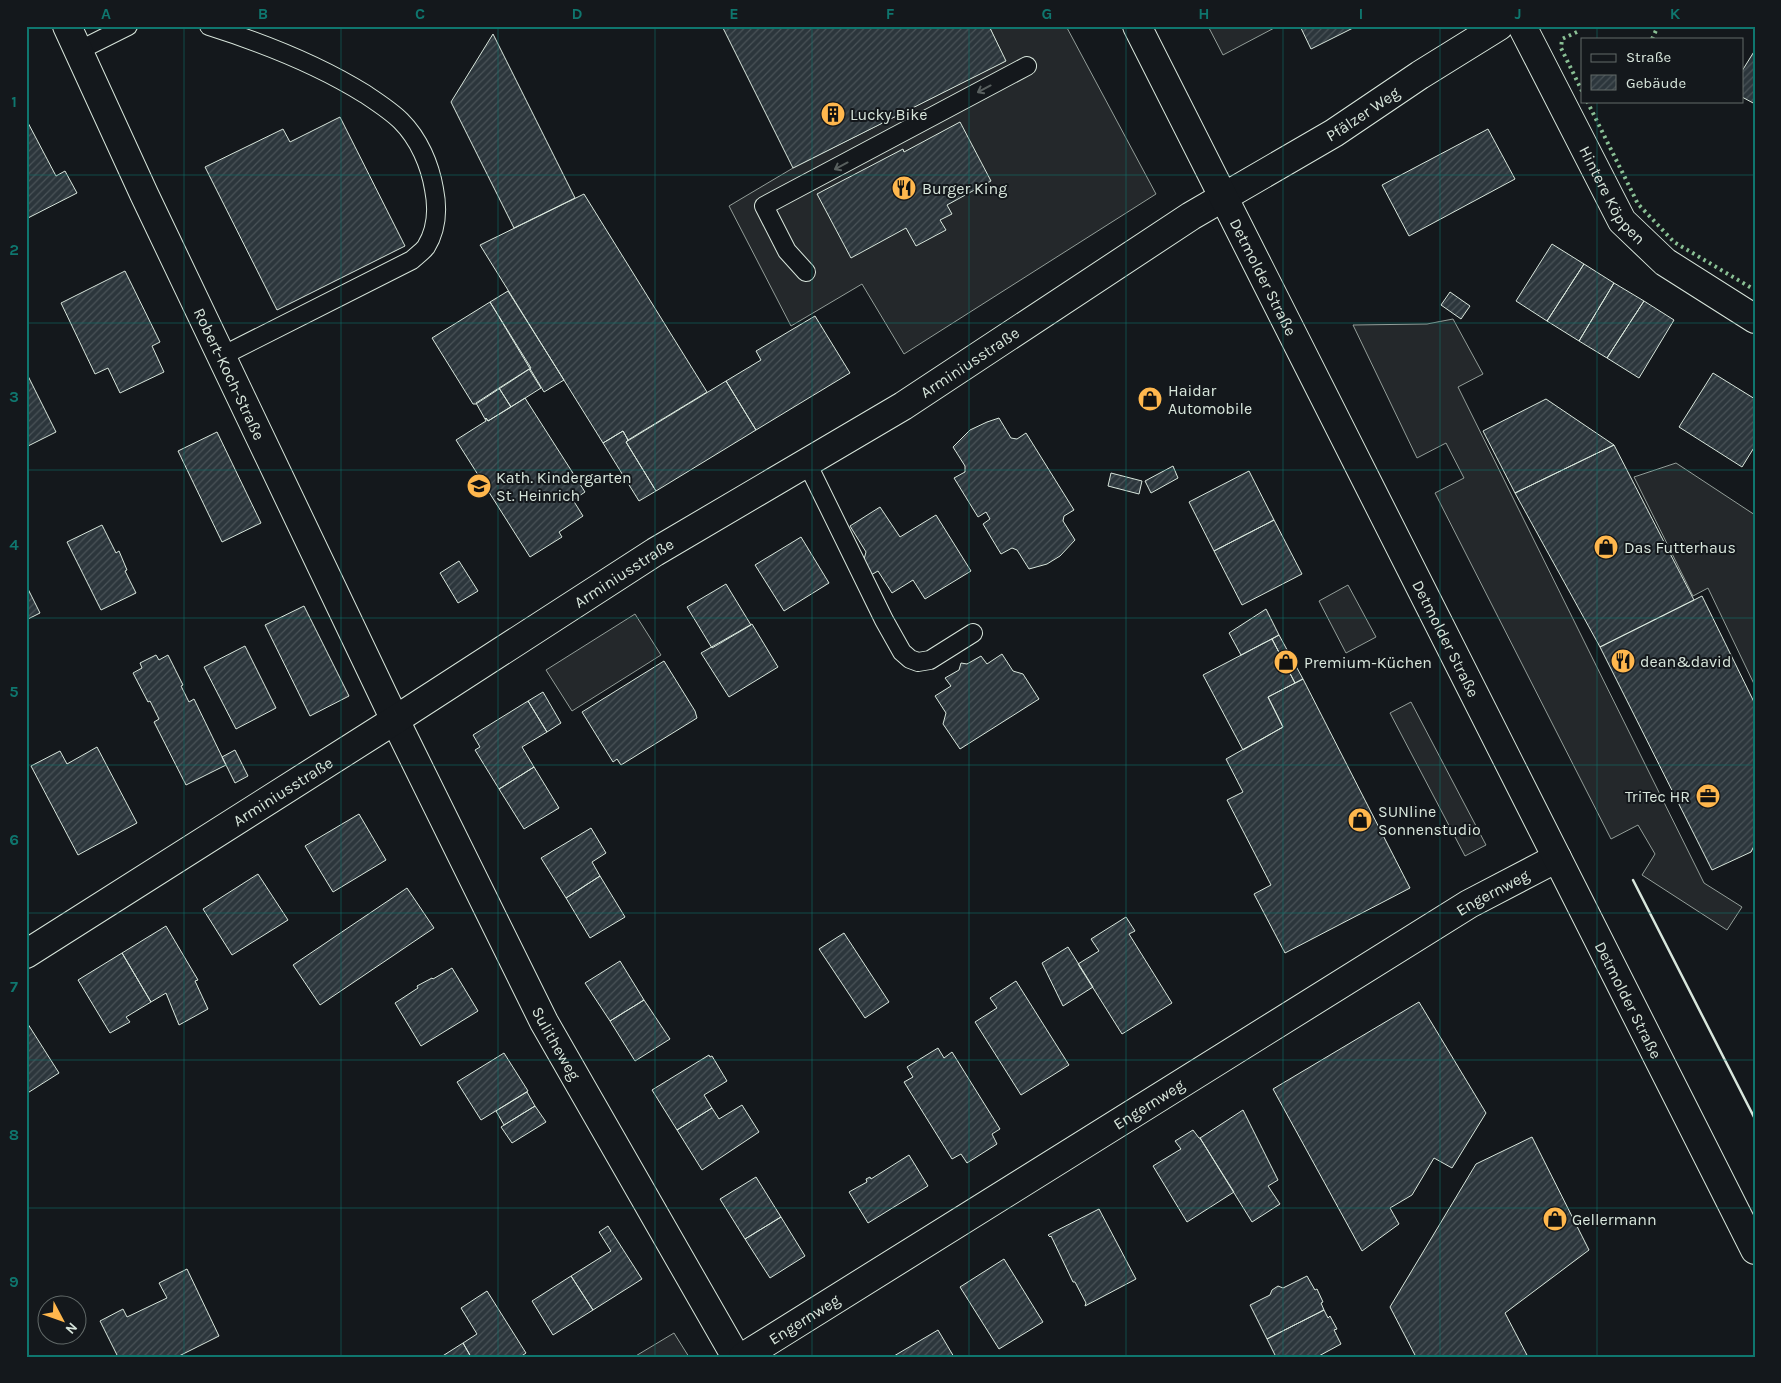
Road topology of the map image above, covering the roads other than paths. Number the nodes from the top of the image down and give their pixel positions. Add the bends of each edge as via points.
1 (67, 26) edge
2 (128, 26) edge
3 (209, 26) edge
4 (1137, 26) edge
5 (1499, 26) edge
6 (1522, 26) edge
7 (78, 50) junction
8 (1027, 66) dead end
9 (1223, 197) junction
10 (806, 272) dead end
11 (1755, 319) edge
12 (222, 356) junction
13 (807, 462) junction
14 (972, 634) dead end
15 (395, 720) junction
16 (1557, 858) junction
17 (26, 954) edge
18 (1755, 1250) edge
19 (736, 1357) edge
20 (743, 1357) edge

1 - 7 street, Robert-Koch-Straße
2 - 7 lane
3 - 12 lane via 310,65 380,104 402,122 419,144 438,206 425,248 412,260
4 - 9 street, Detmolder Straße
5 - 9 street, Pfälzer Weg via 1334,133
6 - 11 street, Hintere Köppen via 1622,221 1665,262
7 - 12 street, Robert-Koch-Straße
8 -> 10 lane via 764,206 787,251
9 - 13 street, Arminiusstraße via 903,406
9 - 16 street, Detmolder Straße
12 - 15 street, Robert-Koch-Straße
13 - 14 lane via 902,652 918,662 930,660
13 - 15 street, Arminiusstraße via 655,552
15 - 17 street, Arminiusstraße
15 - 19 street, Sulitheweg via 544,1022
16 - 18 street, Detmolder Straße
16 - 20 street, Engernweg via 1469,904

